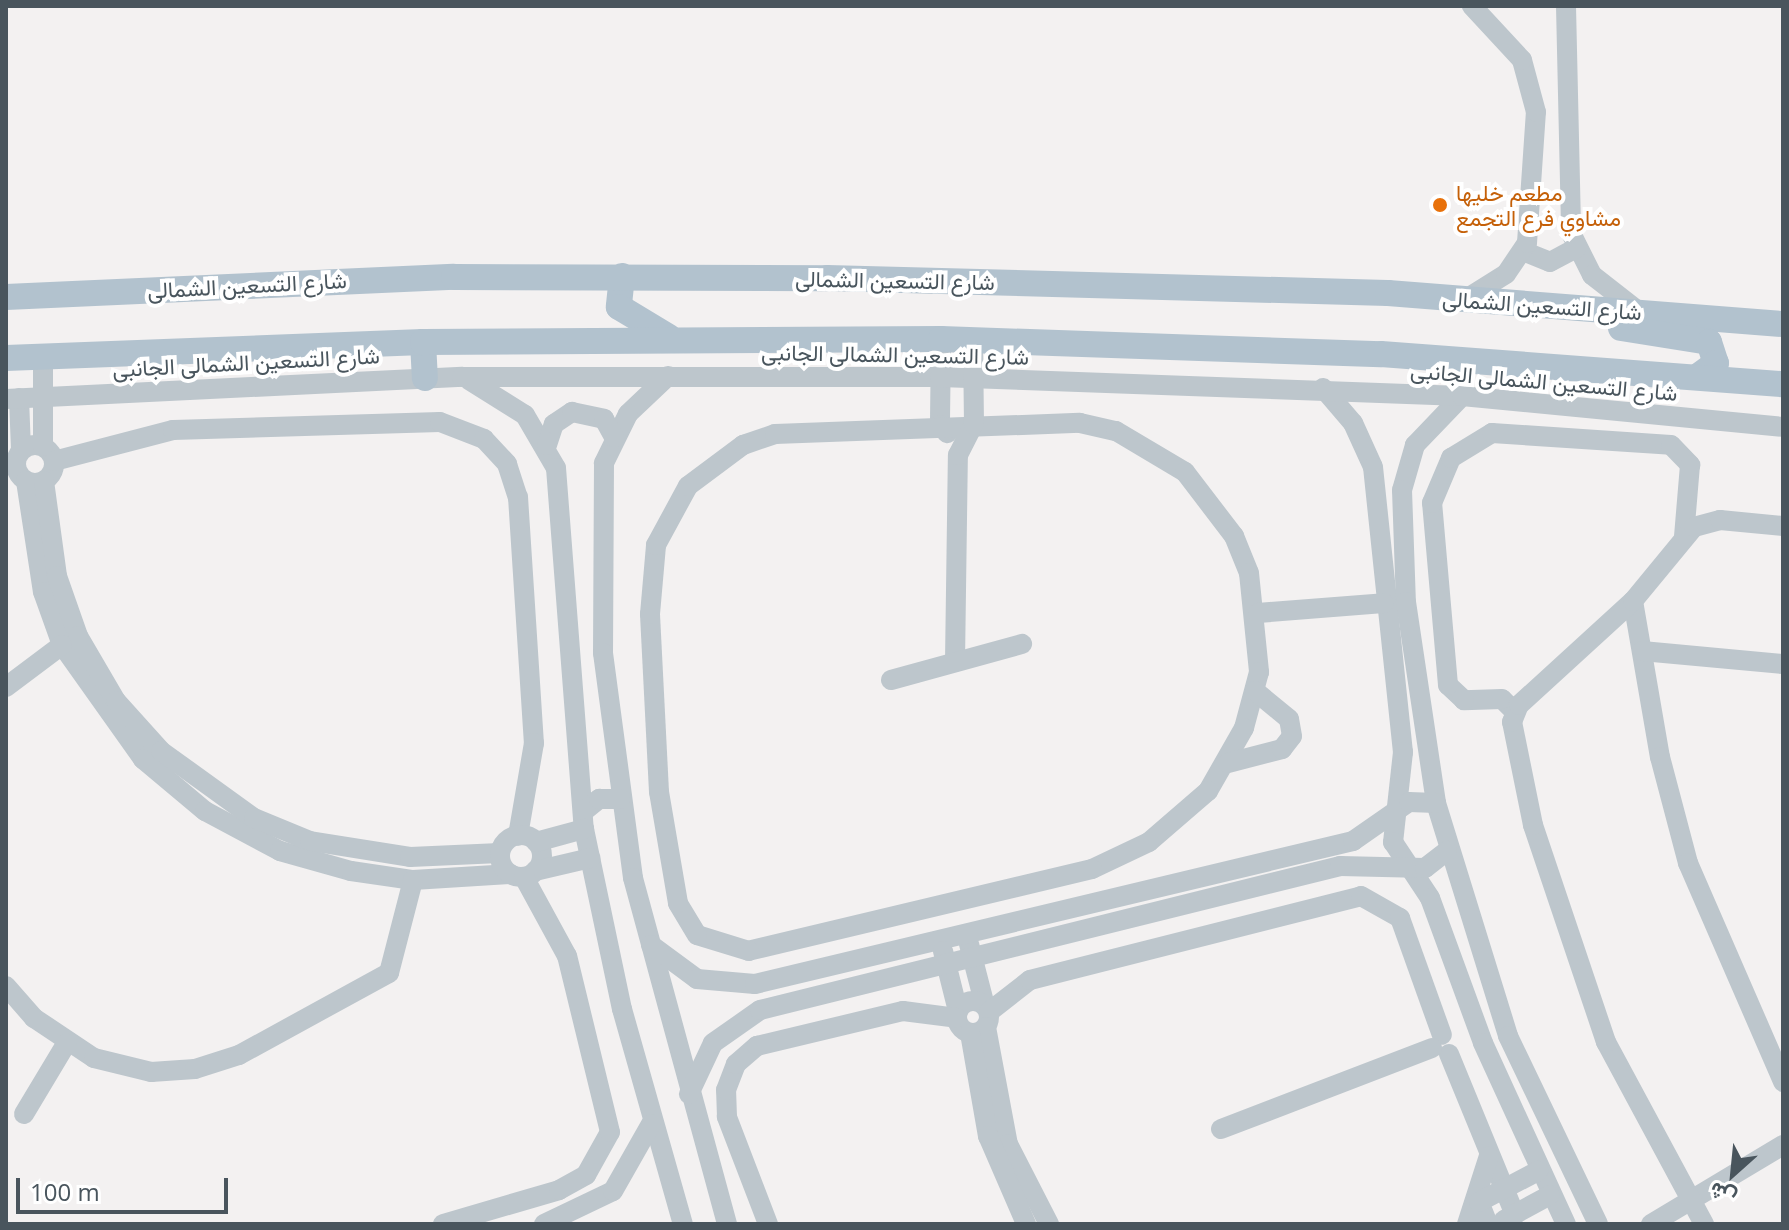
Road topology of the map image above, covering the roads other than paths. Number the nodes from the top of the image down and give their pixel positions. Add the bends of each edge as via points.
1 (1472, 6) edge
2 (1566, 6) edge
3 (1576, 248) junction
4 (1523, 251) junction
5 (622, 276) junction
6 (6, 297) edge
7 (1466, 299) junction
8 (1553, 306) junction
9 (1642, 313) junction
10 (1783, 324) edge
11 (941, 339) junction
12 (677, 340) junction
13 (973, 340) junction
14 (423, 342) junction
15 (43, 356) junction
16 (6, 358) edge
17 (668, 376) junction
18 (1698, 376) junction
19 (462, 377) junction
20 (940, 377) junction
21 (425, 378) junction
22 (973, 378) junction
23 (1783, 384) edge
24 (1323, 388) junction
25 (44, 396) junction
26 (1462, 396) junction
27 (12, 399) edge
28 (974, 424) junction
29 (940, 425) junction
30 (1783, 427) edge
31 (614, 437) junction
32 (547, 445) junction
33 (48, 454) junction
34 (958, 455) junction
35 (14, 457) edge
36 (35, 481) junction
37 (1402, 490) junction
38 (1376, 491) junction
39 (1783, 526) edge
40 (1684, 536) junction
41 (1633, 601) junction
42 (1384, 603) junction
43 (1258, 613) junction
44 (1022, 644) dead end
45 (62, 645) junction
46 (1642, 651) junction
47 (955, 662) junction
48 (1783, 664) edge
49 (891, 680) dead end
50 (6, 687) edge
51 (1255, 691) junction
52 (1515, 712) junction
53 (1228, 763) junction
54 (620, 799) junction
55 (1436, 803) junction
56 (1395, 813) junction
57 (584, 821) junction
58 (527, 839) junction
59 (1447, 851) junction
60 (500, 853) junction
61 (591, 858) junction
62 (1406, 868) junction
63 (523, 874) junction
64 (633, 878) junction
65 (413, 880) junction
66 (1037, 883) junction
67 (597, 885) junction
68 (1003, 891) junction
69 (1045, 911) junction
70 (1011, 920) junction
71 (966, 932) junction
72 (940, 940) junction
73 (650, 944) junction
74 (973, 957) junction
75 (947, 964) junction
76 (6, 986) edge
77 (974, 1018) junction
78 (66, 1044) junction
79 (1441, 1046) junction
80 (1783, 1082) edge
81 (689, 1094) junction
82 (24, 1114) dead end
83 (651, 1124) junction
84 (1221, 1129) dead end
85 (1783, 1145) edge
86 (1489, 1156) junction
87 (1538, 1171) junction
88 (1504, 1189) junction
89 (1550, 1195) junction
90 (1479, 1202) junction
91 (1688, 1202) junction
92 (595, 1215) edge
93 (1506, 1219) edge
94 (443, 1224) edge
95 (544, 1224) edge
96 (683, 1224) edge
97 (727, 1224) edge
98 (768, 1224) edge
99 (1026, 1224) edge
100 (1049, 1224) edge
101 (1467, 1224) edge
102 (1488, 1224) edge
103 (1566, 1224) edge
104 (1598, 1224) edge
105 (1651, 1224) edge
106 (1704, 1224) edge

1 - 4 street via 1515,49 1532,84 1532,224
2 - 3 street via 1568,209
3 - 4 street via 1550,262
3 - 9 street via 1603,287
4 - 7 street via 1506,274
5 - 6 main road, شارع التسعين الشمالى
5 - 7 main road, شارع التسعين الشمالى
5 - 12 main road via 619,307
7 - 8 main road, شارع التسعين الشمالى
8 - 9 main road, شارع التسعين الشمالى
8 - 18 main road via 1584,322 1704,339 1716,363
9 - 10 main road, شارع التسعين الشمالى
11 - 12 main road
11 - 13 main road
11 - 20 street
12 - 14 main road
13 - 18 main road via 1381,354
13 - 22 street
14 - 15 main road
14 - 21 main road
15 - 16 main road
15 - 25 street
17 - 19 street, شارع التسعين الشمالى الجانبى
17 - 20 street, شارع التسعين الشمالى الجانبى
17 - 31 street
18 - 23 main road
19 - 21 street, شارع التسعين الشمالى الجانبى
19 - 32 street via 496,391
20 - 22 street, شارع التسعين الشمالى الجانبى
20 - 29 street
21 - 25 street, شارع التسعين الشمالى الجانبى
22 - 24 street, شارع التسعين الشمالى الجانبى
22 - 28 street
24 - 26 street, شارع التسعين الشمالى الجانبى
24 - 38 street via 1365,444
25 - 27 street, شارع التسعين الشمالى الجانبى
25 - 33 street
26 - 30 street, شارع التسعين الشمالى الجانبى
26 - 37 street via 1415,445
27 - 35 street
28 - 29 street
28 - 34 street
28 - 43 street via 1080,423 1152,448 1194,482 1234,536
29 - 34 street
29 - 68 street via 775,434 743,445 688,486 669,514 649,579 659,792 685,920 730,951
31 - 32 street via 604,419 572,412 554,424
31 - 54 street via 598,490 603,653
32 - 57 street via 561,492 565,656
33 - 35 street
33 - 36 street
33 - 58 street via 173,430 440,422 484,439 507,464 518,497 534,743
34 - 47 street
35 - 36 street
36 - 45 street via 43,592
36 - 60 street via 57,576 78,636 116,701 161,751 254,818 310,841 410,857
37 - 38 street
37 - 55 street via 1406,602
38 - 42 street
39 - 40 street via 1720,520
40 - 41 street
40 - 52 street via 1690,465 1671,445 1492,433 1451,458 1432,503 1448,685 1464,700 1502,699
41 - 46 street
41 - 52 street
42 - 43 street
42 - 56 street via 1403,752
43 - 51 street
44 - 47 street
45 - 50 street
45 - 65 street via 143,759 205,811 280,851
46 - 48 street
46 - 80 street via 1688,863
47 - 49 street
51 - 53 street
51 - 53 street via 1289,719 1292,736 1282,749
52 - 91 street via 1519,763 1563,926 1606,1042
53 - 66 street via 1201,800 1149,842 1092,869
54 - 57 street via 599,799
54 - 64 street
55 - 56 street via 1409,802
55 - 59 street
56 - 62 street via 1393,842
56 - 69 street via 1353,841
57 - 58 street
57 - 61 street
58 - 60 street
58 - 63 street via 541,860
59 - 62 street via 1425,868
59 - 104 street via 1508,1036
60 - 63 street
61 - 63 street
61 - 67 street
62 - 74 street via 1340,866
62 - 87 street via 1430,898
63 - 65 street
63 - 94 street via 567,956 610,1132 586,1175 559,1190
64 - 67 street via 617,891
64 - 73 street
65 - 78 street via 389,973 239,1055 151,1072
66 - 68 street
66 - 69 street
67 - 83 street
68 - 70 street
69 - 70 street
70 - 71 street
71 - 72 street
71 - 74 street
72 - 73 street via 725,985 684,972
72 - 75 street
73 - 81 street
74 - 75 street
74 - 77 street
75 - 77 street
75 - 81 street via 760,1010 713,1043
76 - 78 street
77 - 79 street via 1030,980 1361,896 1400,918
77 - 98 street via 903,1011 757,1046 736,1064 726,1090 727,1117
77 - 99 street via 988,1136
77 - 100 street via 1008,1144
78 - 82 street
79 - 84 street
79 - 86 street
81 - 97 street
83 - 92 street via 630,1171
83 - 96 street
85 - 91 street
86 - 88 street
86 - 90 street
87 - 88 street
87 - 89 street
88 - 90 street
88 - 93 street
89 - 93 street
89 - 103 street
90 - 101 street
90 - 102 street
91 - 105 street
91 - 106 street
92 - 95 street

